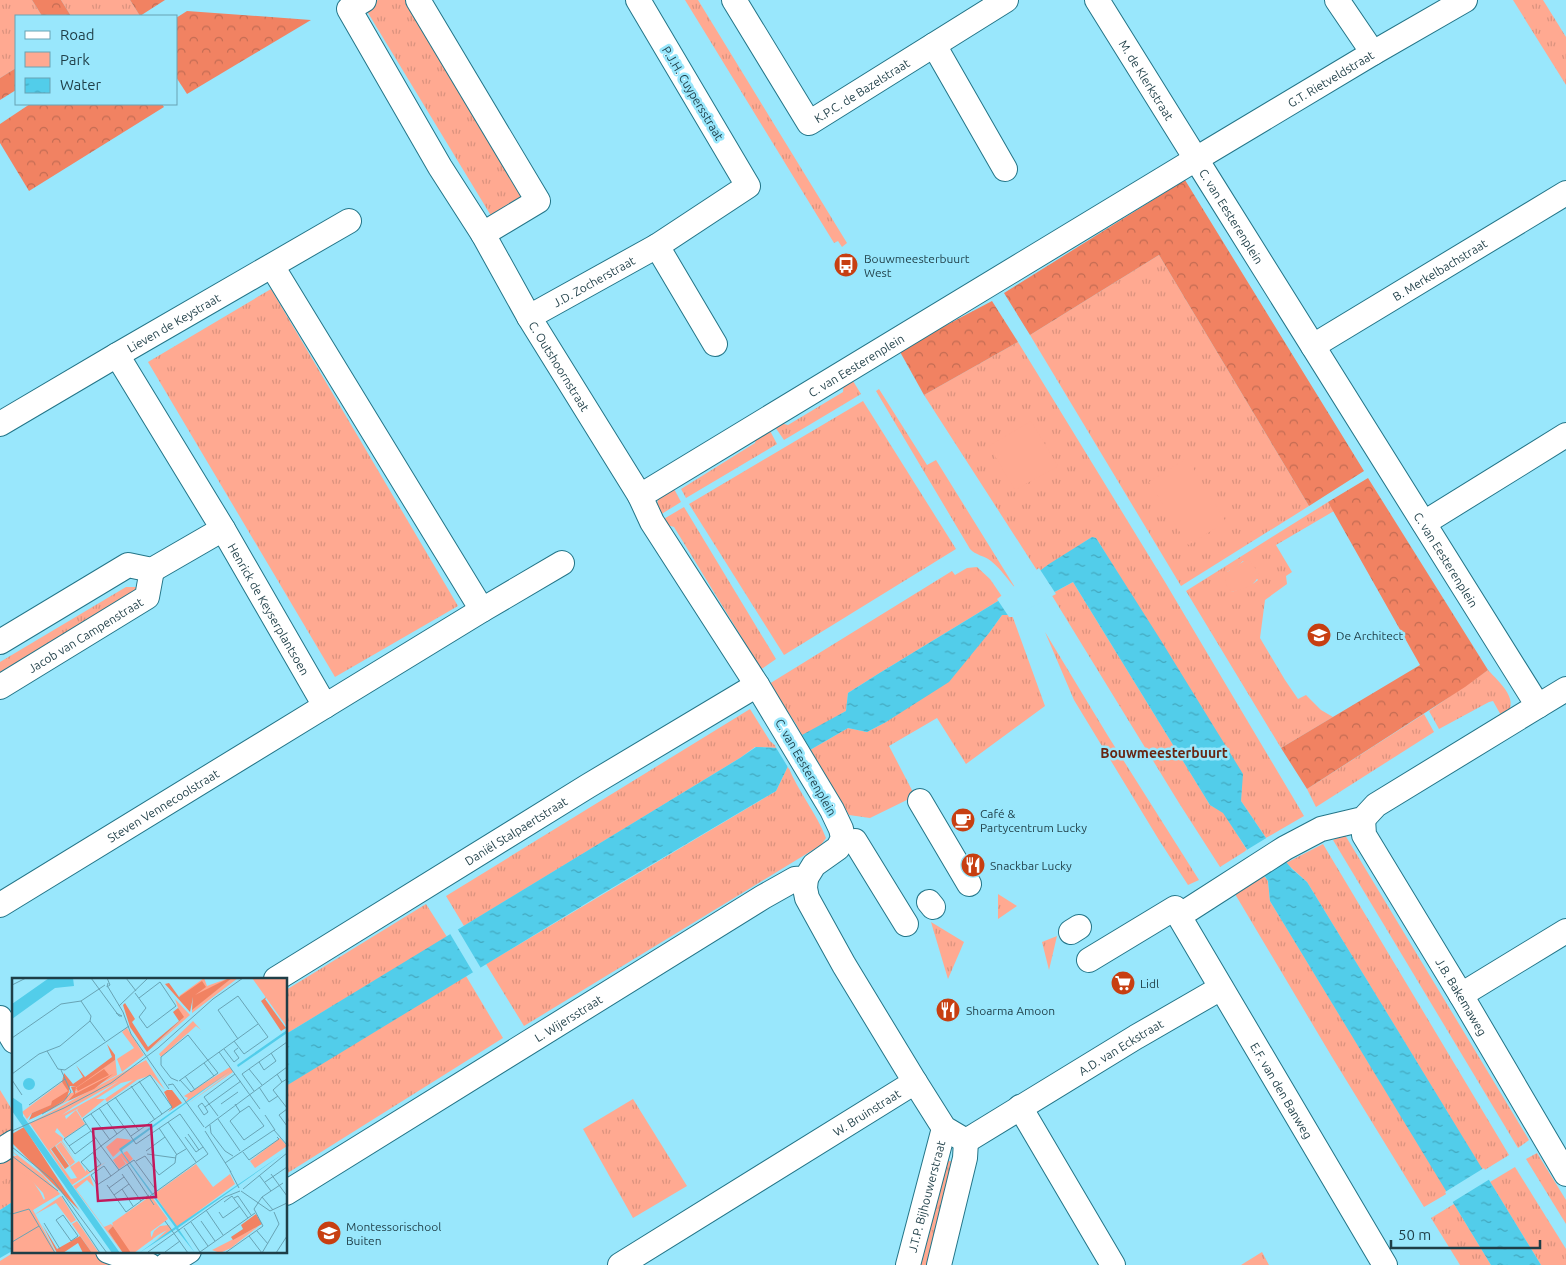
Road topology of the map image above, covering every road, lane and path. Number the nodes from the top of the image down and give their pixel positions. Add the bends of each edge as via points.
1 (418, 0) edge
2 (638, 0) edge
3 (734, 0) edge
4 (1006, 0) edge
5 (1097, 0) edge
6 (1337, 0) edge
7 (1465, 0) edge
8 (356, 4) edge
9 (934, 45) junction
10 (1373, 53) junction
11 (1196, 159) junction
12 (1005, 169) dead end
13 (748, 186) joint
14 (1566, 193) edge
15 (349, 221) dead end
16 (483, 234) junction
17 (658, 246) junction
18 (272, 266) junction
19 (529, 317) junction
20 (716, 344) dead end
21 (1313, 346) junction
22 (116, 355) junction
23 (0, 424) edge
24 (1566, 435) edge
25 (640, 496) junction
26 (1424, 523) junction
27 (222, 529) junction
28 (562, 563) dead end
29 (152, 570) junction
30 (482, 610) junction
31 (0, 642) edge
32 (757, 685) junction
33 (0, 688) edge
34 (1566, 689) edge
35 (325, 706) junction
36 (1538, 706) junction
37 (920, 801) dead end
38 (1363, 819) junction
39 (849, 839) junction
40 (806, 878) junction
41 (969, 884) dead end
42 (0, 905) edge
43 (1177, 912) junction
44 (906, 924) dead end
45 (1566, 931) edge
46 (1089, 960) dead end
47 (278, 978) edge
48 (1221, 988) junction
49 (1461, 995) junction
50 (0, 1018) edge
51 (12, 1038) edge
52 (915, 1082) junction
53 (1020, 1107) junction
54 (944, 1128) junction
55 (966, 1141) junction
56 (12, 1143) edge
57 (0, 1151) edge
58 (1566, 1174) edge
59 (288, 1192) edge
60 (111, 1252) edge
61 (187, 1252) edge
62 (149, 1265) edge
63 (166, 1265) edge
64 (620, 1265) edge
65 (908, 1265) edge
66 (939, 1265) edge
67 (1113, 1265) edge
68 (1385, 1265) edge

1 - 16 street via 538,201
2 - 13 street, P.J.H. Cuypersstraat
3 - 9 street, K.P.C. de Bazelstraat via 809,122
4 - 9 street, K.P.C. de Bazelstraat
5 - 11 street, M. de Klerkstraat
6 - 10 street
7 - 10 street, G.T. Rietveldstraat
8 - 16 street, C. Outshoornstraat via 440,167
9 - 12 street
10 - 11 street, G.T. Rietveldstraat
11 - 21 street, C. van Eesterenplein
11 - 25 street, C. van Eesterenplein
13 - 17 street, J.D. Zocherstraat
14 - 21 street, B. Merkelbachstraat
15 - 18 street, Lieven de Keystraat
16 - 19 street, C. Outshoornstraat
17 - 19 street, J.D. Zocherstraat
17 - 20 street
18 - 22 street, Lieven de Keystraat
18 - 30 street
19 - 25 street, C. Outshoornstraat
21 - 26 street, C. van Eesterenplein
22 - 23 street, Lieven de Keystraat
22 - 27 street, Henrick de Keyserplantsoen
24 - 26 street
25 - 32 street, C. van Eesterenplein via 652,522
26 - 36 street, C. van Eesterenplein
27 - 29 street
27 - 35 street, Henrick de Keyserplantsoen
28 - 30 street
29 - 31 street via 128,565
29 - 33 street, Jacob van Campenstraat via 147,597
30 - 35 street
32 - 39 street, C. van Eesterenplein
32 - 47 street, Daniël Stalpaertstraat
34 - 36 street
35 - 42 street, Steven Vennecoolstraat
36 - 38 street via 1376,804
37 - 41 street
38 - 43 street via 1321,829
38 - 49 street, J.B. Bakemaweg via 1364,836
39 - 40 street via 814,865
39 - 44 street, C. van Eesterenplein
40 - 52 street, W. Bruinstraat via 804,888 808,898 844,965
40 - 59 street, L. Wijersstraat via 795,879 763,897
43 - 46 street
43 - 48 street, E.F. van den Banweg
45 - 49 street
48 - 53 street, A.D. van Eckstraat
48 - 68 street, E.F. van den Banweg
49 - 58 street, J.B. Bakemaweg
50 - 51 street
52 - 54 street
52 - 64 street, W. Bruinstraat
53 - 55 street, A.D. van Eckstraat
53 - 67 street
54 - 55 street
54 - 65 street, J.T.P. Bijhouwerstraat
55 - 66 street, J.T.P. Bijhouwerstraat via 965,1158
56 - 57 street
60 - 62 street
61 - 63 street

